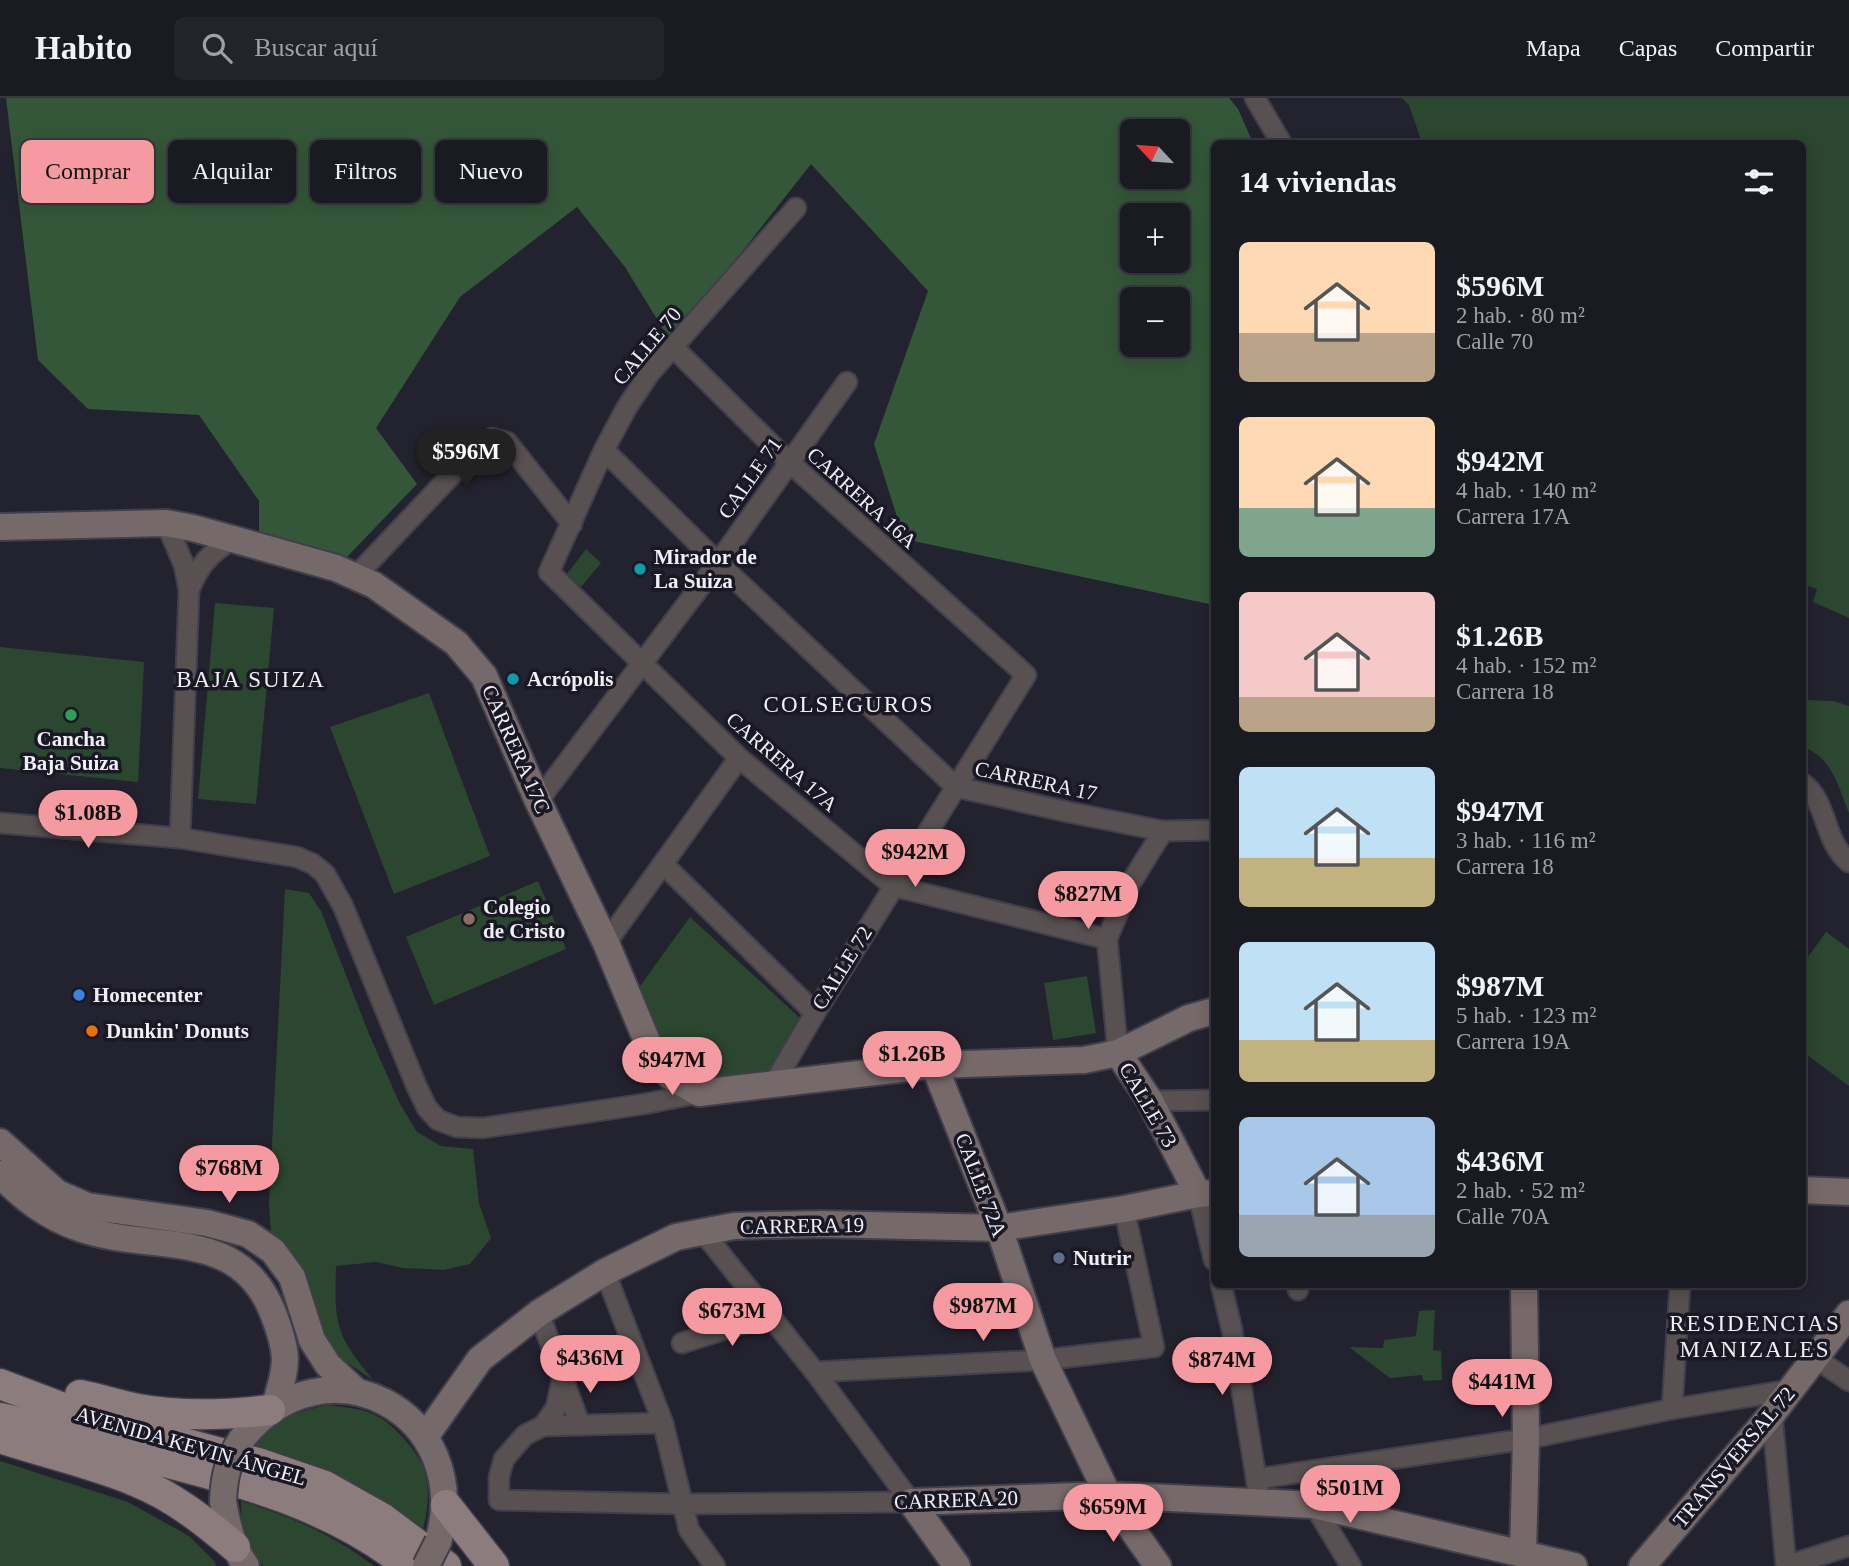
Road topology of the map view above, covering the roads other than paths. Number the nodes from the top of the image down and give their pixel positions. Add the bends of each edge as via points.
1 (1255, 98) edge
2 (1280, 140) edge
3 (796, 208) dead end
4 (674, 348) junction
5 (847, 382) dead end
6 (604, 450) junction
7 (789, 462) junction
8 (166, 523) junction
9 (572, 524) junction
10 (0, 527) edge
11 (233, 539) junction
12 (718, 563) junction
13 (549, 572) joint
14 (355, 576) junction
15 (189, 590) junction
16 (642, 664) junction
17 (1026, 675) joint
18 (739, 758) junction
19 (1806, 786) edge
20 (956, 787) junction
21 (538, 801) junction
22 (0, 822) edge
23 (1211, 830) edge
24 (1163, 831) junction
25 (180, 838) junction
26 (1849, 862) edge
27 (663, 864) junction
28 (893, 886) junction
29 (1107, 939) junction
30 (606, 943) junction
31 (1211, 1012) edge
32 (814, 1013) junction
33 (1118, 1053) junction
34 (934, 1065) junction
35 (665, 1069) junction
36 (773, 1085) junction
37 (699, 1093) junction
38 (1211, 1100) edge
39 (1150, 1101) junction
40 (644, 1104) junction
41 (0, 1142) edge
42 (0, 1174) edge
43 (1806, 1190) edge
44 (1849, 1192) edge
45 (1206, 1193) edge
46 (1124, 1209) junction
47 (999, 1228) junction
48 (703, 1232) junction
49 (1211, 1235) edge
50 (605, 1272) junction
51 (1222, 1288) edge
52 (1524, 1288) edge
53 (1680, 1288) edge
54 (539, 1313) junction
55 (1849, 1314) edge
56 (769, 1315) junction
57 (682, 1343) dead end
58 (1815, 1358) junction
59 (1043, 1360) junction
60 (815, 1372) junction
61 (562, 1380) junction
62 (0, 1381) edge
63 (1849, 1381) edge
64 (1790, 1390) junction
65 (357, 1392) junction
66 (272, 1408) junction
67 (1672, 1409) junction
68 (1772, 1414) junction
69 (0, 1418) edge
70 (663, 1423) junction
71 (580, 1425) junction
72 (543, 1426) junction
73 (418, 1429) junction
74 (0, 1438) edge
75 (1526, 1439) junction
76 (1258, 1491) junction
77 (1108, 1495) junction
78 (911, 1502) junction
79 (683, 1504) junction
80 (446, 1505) junction
81 (1314, 1506) junction
82 (1849, 1546) edge
83 (442, 1554) edge
84 (1523, 1554) junction
85 (239, 1559) edge
86 (408, 1566) edge
87 (426, 1566) edge
88 (494, 1566) edge
89 (715, 1566) edge
90 (957, 1566) edge
91 (1158, 1566) edge
92 (1351, 1566) edge
93 (1574, 1566) edge
94 (1642, 1566) edge
95 (1786, 1566) edge

1 - 2 street
3 - 4 street, CALLE 70
4 - 6 street, CALLE 70 via 649,374
4 - 7 street, CARRERA 16A
5 - 7 street, CALLE 71
6 - 9 street, CALLE 70
6 - 12 street, CARRERA 17
7 - 12 street, CALLE 71
7 - 17 street, CARRERA 16A
8 - 10 street, CARRERA 17C
8 - 11 street, CARRERA 17C
8 - 15 street
9 - 13 street, CALLE 70
9 - 14 street via 507,442 492,438 477,448
11 - 14 street, CARRERA 17C
11 - 15 street via 198,569
12 - 16 street, CALLE 71
12 - 20 street, CARRERA 17
13 - 16 street, CARRERA 17A
14 - 21 street, CARRERA 17C via 456,643 484,677
15 - 25 street
16 - 18 street, CARRERA 17A
16 - 21 street, CALLE 71
17 - 20 street, CALLE 72
18 - 27 street
18 - 28 street, CARRERA 17A
19 - 26 street via 1821,810 1831,842
20 - 24 street, CARRERA 17
20 - 28 street, CALLE 72
21 - 30 street, CARRERA 17C
22 - 25 street
23 - 24 street, CARRERA 17
24 - 29 street, CALLE 73 via 1130,884
25 - 40 street via 298,857 326,874 427,1108 438,1120 457,1127 489,1128
27 - 30 street
27 - 32 street
28 - 29 street, CARRERA 17A
28 - 32 street, CALLE 72
29 - 33 street, CALLE 73
30 - 35 street, CARRERA 17C via 649,1046
31 - 33 street
32 - 36 street, CALLE 72
33 - 34 street via 1084,1060
33 - 39 street, CALLE 73
34 - 36 street
34 - 47 street, CALLE 72A
35 - 37 street, CARRERA 17C
35 - 40 street
36 - 37 street
37 - 40 street
38 - 39 street
39 - 45 street, CALLE 73
41 - 65 street via 57,1193 87,1206 207,1223 248,1234 273,1251 292,1277 312,1340 328,1365
42 - 66 street via 38,1208 81,1229 198,1249 227,1257 245,1270 266,1294 286,1348 286,1369
43 - 44 street
45 - 46 street, CARRERA 19
45 - 49 street, CALLE 73
46 - 47 street, CARRERA 19
46 - 59 street via 1154,1347
47 - 48 street, CARRERA 19 via 822,1224 734,1226
47 - 59 street, CALLE 72A
48 - 50 street, CARRERA 19 via 676,1237
48 - 56 street
50 - 54 street, CARRERA 19
50 - 70 street
51 - 76 street
52 - 75 street
53 - 67 street
54 - 61 street
54 - 73 street, CARRERA 19 via 480,1359 447,1406
55 - 58 street, TRANSVERSAL 72
56 - 57 street
56 - 60 street
58 - 63 street
58 - 64 street, TRANSVERSAL 72
59 - 60 street
59 - 77 street, CALLE 72A
60 - 78 street
61 - 71 street
61 - 72 street via 556,1408
62 - 66 main road via 140,1409 239,1414
62 - 83 main road, AVENIDA KEVIN ÁNGEL via 87,1417 325,1486
64 - 67 street
64 - 68 street, TRANSVERSAL 72
65 - 66 street via 315,1391
65 - 73 street via 395,1408
66 - 85 street, bridge via 241,1440 226,1469 223,1501
67 - 75 street
68 - 94 street, TRANSVERSAL 72
68 - 95 street
69 - 86 main road, AVENIDA KEVIN ÁNGEL via 256,1488 336,1519
70 - 71 street
70 - 79 street
71 - 72 street
72 - 79 street, CARRERA 20 via 525,1435 504,1459 499,1500
73 - 80 street via 441,1469
74 - 85 main road via 136,1481 200,1518
75 - 76 street
75 - 84 street
76 - 77 street, CARRERA 20
76 - 81 street, CARRERA 20
77 - 78 street, CARRERA 20
77 - 91 street, CALLE 72A
78 - 79 street, CARRERA 20
78 - 90 street
79 - 89 street via 688,1530
80 - 83 street
80 - 88 main road
81 - 84 street, CARRERA 20
81 - 92 street
82 - 95 street
83 - 87 street, bridge
84 - 93 street, CARRERA 20

